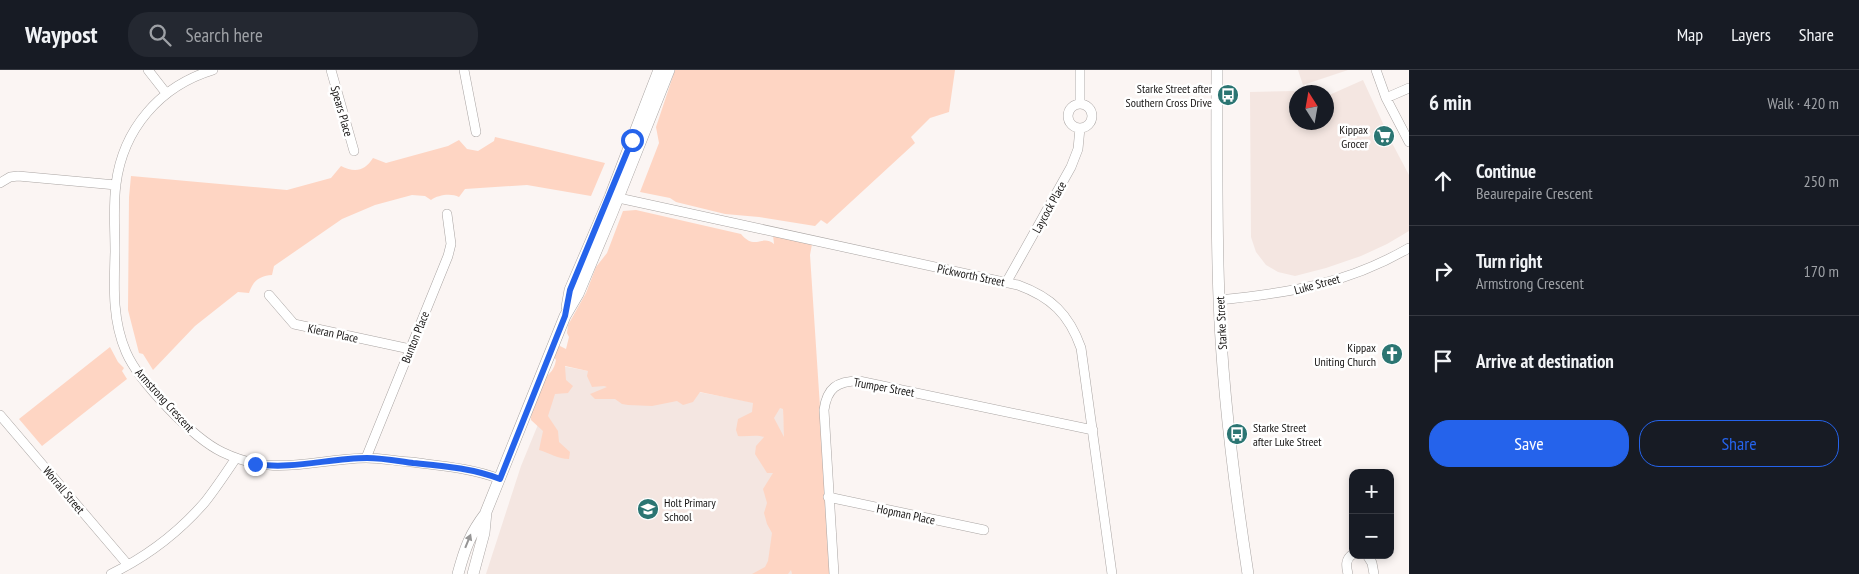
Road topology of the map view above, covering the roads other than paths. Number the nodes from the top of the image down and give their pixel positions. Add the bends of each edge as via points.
1 (148, 70) edge
2 (213, 70) edge
3 (331, 70) edge
4 (464, 70) edge
5 (659, 70) edge
6 (669, 70) edge
7 (1080, 70) edge
8 (1217, 70) edge
9 (1376, 70) edge
10 (1409, 88) edge
11 (166, 93) junction
12 (1386, 98) junction
13 (1080, 104) junction
14 (650, 106) junction
15 (1080, 128) junction
16 (476, 132) dead end
17 (1409, 142) edge
18 (354, 151) dead end
19 (0, 183) edge
20 (116, 185) junction
21 (614, 197) junction
22 (447, 214) dead end
23 (1409, 248) edge
24 (1006, 282) junction
25 (269, 295) dead end
26 (1219, 300) junction
27 (410, 349) junction
28 (0, 415) edge
29 (1093, 430) junction
30 (236, 458) junction
31 (366, 458) junction
32 (500, 479) junction
33 (828, 498) junction
34 (486, 512) junction
35 (984, 530) dead end
36 (1349, 557) edge
37 (1370, 559) edge
38 (128, 566) junction
39 (111, 574) edge
40 (458, 574) edge
41 (473, 574) edge
42 (834, 574) edge
43 (1112, 574) edge
44 (1248, 574) edge
45 (1348, 574) edge
46 (1374, 574) edge

1 - 11 street
2 - 11 street, Armstrong Crescent
3 - 18 street, Spears Place
4 - 16 street
5 - 14 street
6 - 14 street
7 - 13 street, Laycock Place
8 - 26 street, Starke Street
9 - 12 street
10 - 12 street
11 - 20 street, Armstrong Crescent via 148,110 134,131 122,157
12 - 17 street
13 - 15 street, Laycock Place via 1088,107 1092,116 1088,125
13 - 15 street via 1071,107 1067,116 1071,125
14 - 21 street
15 - 24 street, Laycock Place via 1078,148 1071,167
19 - 20 street via 10,176 18,176
20 - 30 street, Armstrong Crescent via 114,296 127,353 136,370 190,428 220,451
21 - 24 street, Pickworth Street
21 - 32 street
22 - 27 street, Bunton Place via 451,244 448,256
23 - 26 street, Luke Street via 1376,266 1318,286
24 - 29 street, Pickworth Street via 1043,296 1073,328 1081,348
25 - 27 street, Kieran Place via 294,324
26 - 44 street, Starke Street via 1228,434
27 - 31 street, Bunton Place
28 - 38 street, Worrall Street
29 - 33 street, Trumper Street via 859,381 845,381 832,388 824,410
29 - 43 street, Pickworth Street
30 - 31 street, Armstrong Crescent via 273,467
30 - 38 street via 205,502 182,526
31 - 32 street, Armstrong Crescent via 460,468
32 - 34 street
33 - 35 street, Hopman Place
33 - 42 street, Trumper Street
40 -> 34 street via 472,531
34 - 41 street
36 - 45 street
37 - 46 street
38 - 39 street

